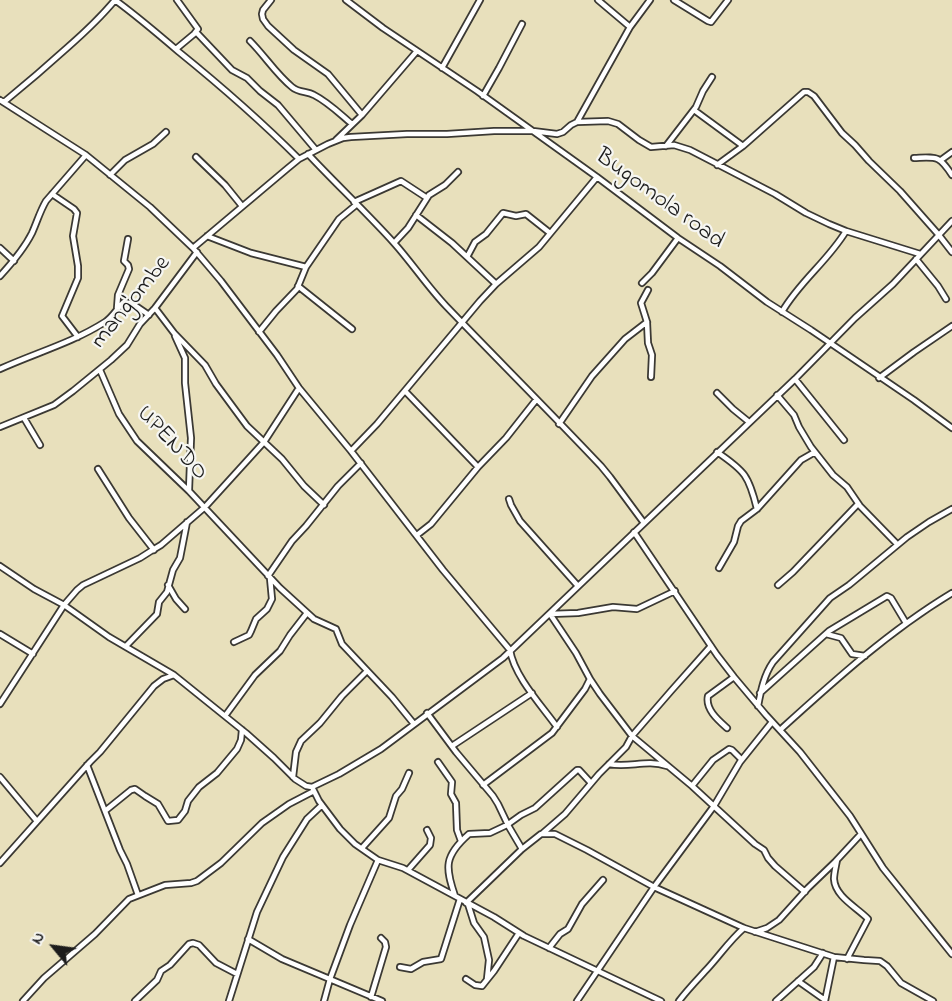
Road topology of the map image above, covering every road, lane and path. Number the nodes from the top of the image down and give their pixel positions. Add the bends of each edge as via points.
1 (115, 0) edge
2 (177, 0) edge
3 (271, 0) edge
4 (346, 0) edge
5 (360, 0) edge
6 (480, 0) edge
7 (598, 0) edge
8 (650, 0) edge
9 (674, 0) edge
10 (728, 0) edge
11 (354, 6) junction
12 (522, 24) dead end
13 (630, 27) junction
14 (196, 32) junction
15 (250, 41) dead end
16 (176, 49) junction
17 (417, 51) junction
18 (442, 68) junction
19 (712, 77) dead end
20 (483, 96) junction
21 (2, 101) edge
22 (694, 110) junction
23 (362, 115) junction
24 (577, 122) junction
25 (352, 124) junction
26 (533, 131) junction
27 (166, 132) dead end
28 (335, 141) junction
29 (666, 146) junction
30 (743, 146) junction
31 (316, 150) junction
32 (952, 152) edge
33 (308, 154) junction
34 (86, 155) junction
35 (196, 157) dead end
36 (914, 158) dead end
37 (298, 159) junction
38 (941, 160) junction
39 (717, 165) junction
40 (458, 172) dead end
41 (110, 175) junction
42 (952, 175) edge
43 (597, 177) junction
44 (52, 194) junction
45 (427, 198) junction
46 (355, 203) junction
47 (242, 206) junction
48 (416, 216) junction
49 (952, 220) edge
50 (846, 231) junction
51 (550, 232) junction
52 (938, 234) junction
53 (207, 236) junction
54 (678, 238) junction
55 (128, 239) dead end
56 (394, 243) junction
57 (0, 248) edge
58 (195, 250) junction
59 (952, 252) edge
60 (918, 256) junction
61 (467, 257) junction
62 (14, 261) junction
63 (306, 267) junction
64 (0, 276) edge
65 (642, 283) dead end
66 (496, 284) junction
67 (298, 286) junction
68 (648, 290) dead end
69 (946, 299) dead end
70 (155, 308) junction
71 (117, 311) junction
72 (782, 312) junction
73 (149, 315) junction
74 (463, 322) junction
75 (647, 322) junction
76 (952, 326) edge
77 (352, 329) dead end
78 (259, 332) junction
79 (174, 333) junction
80 (78, 337) junction
81 (830, 343) junction
82 (0, 369) edge
83 (100, 370) junction
84 (651, 377) dead end
85 (795, 378) junction
86 (879, 378) junction
87 (299, 388) junction
88 (405, 391) junction
89 (717, 393) dead end
90 (777, 395) junction
91 (536, 400) junction
92 (24, 418) junction
93 (749, 422) junction
94 (559, 424) junction
95 (0, 427) edge
96 (952, 428) edge
97 (844, 440) dead end
98 (264, 442) junction
99 (40, 445) dead end
100 (351, 450) junction
101 (717, 452) junction
102 (815, 452) junction
103 (361, 463) junction
104 (478, 467) junction
105 (98, 469) dead end
106 (189, 491) junction
107 (509, 499) dead end
108 (858, 504) junction
109 (324, 505) junction
110 (205, 507) junction
111 (757, 509) junction
112 (952, 509) edge
113 (187, 522) junction
114 (644, 523) junction
115 (634, 532) junction
116 (417, 535) junction
117 (897, 544) junction
118 (154, 550) junction
119 (0, 566) edge
120 (719, 568) dead end
121 (269, 577) junction
122 (168, 585) junction
123 (778, 585) dead end
124 (578, 586) junction
125 (675, 591) junction
126 (952, 593) edge
127 (64, 605) junction
128 (185, 609) dead end
129 (307, 613) junction
130 (550, 614) junction
131 (906, 623) junction
132 (0, 634) edge
133 (826, 634) junction
134 (234, 642) dead end
135 (126, 646) junction
136 (711, 646) junction
137 (510, 650) junction
138 (33, 654) junction
139 (865, 656) junction
140 (367, 671) junction
141 (174, 675) junction
142 (734, 677) junction
143 (590, 679) junction
144 (532, 693) junction
145 (760, 693) junction
146 (0, 703) edge
147 (758, 706) junction
148 (427, 713) junction
149 (225, 716) junction
150 (772, 723) junction
151 (414, 724) junction
152 (557, 727) junction
153 (727, 728) dead end
154 (242, 730) junction
155 (780, 730) junction
156 (632, 736) junction
157 (452, 746) junction
158 (741, 759) junction
159 (438, 762) dead end
160 (609, 764) junction
161 (87, 765) junction
162 (670, 767) junction
163 (409, 773) dead end
164 (0, 777) edge
165 (293, 777) junction
166 (591, 783) junction
167 (483, 785) junction
168 (692, 786) junction
169 (313, 789) junction
170 (322, 805) junction
171 (714, 806) junction
172 (105, 811) junction
173 (36, 820) junction
174 (507, 825) junction
175 (427, 830) dead end
176 (543, 833) junction
177 (861, 834) junction
178 (461, 841) junction
179 (362, 848) junction
180 (522, 849) junction
181 (378, 860) junction
182 (837, 860) junction
183 (0, 863) edge
184 (408, 870) junction
185 (603, 880) dead end
186 (654, 888) junction
187 (805, 892) junction
188 (138, 895) junction
189 (458, 898) junction
190 (467, 903) junction
191 (744, 928) junction
192 (755, 932) junction
193 (519, 933) junction
194 (381, 938) dead end
195 (248, 939) junction
196 (549, 948) junction
197 (823, 953) junction
198 (952, 954) edge
199 (834, 957) junction
200 (847, 959) junction
201 (400, 967) dead end
202 (597, 970) junction
203 (237, 974) junction
204 (330, 979) junction
205 (466, 979) dead end
206 (488, 979) junction
207 (798, 981) junction
208 (369, 999) edge
209 (825, 1000) edge
210 (23, 1001) edge
211 (135, 1001) edge
212 (229, 1001) edge
213 (324, 1001) edge
214 (382, 1001) edge
215 (577, 1001) edge
216 (661, 1001) edge
217 (679, 1001) edge
218 (776, 1001) edge
219 (933, 1001) edge

1 - 16 street
1 - 21 street via 26,85
2 - 14 street
3 - 23 street via 262,14 268,26 328,74
4 - 11 street, Bugomola road
5 - 11 street
6 - 18 street
7 - 13 street
8 - 13 street
9 - 10 street via 710,22
11 - 17 street, Bugomola road
12 - 20 street
13 - 24 street
14 - 16 street
14 - 31 street via 232,70 278,105
15 - 25 street via 291,86 314,94
16 - 37 street
17 - 18 street, Bugomola road
17 - 23 street
18 - 20 street, Bugomola road
19 - 22 street
20 - 26 street, Bugomola road
21 - 34 street
22 - 29 street
22 - 30 street
23 - 25 street
24 - 26 street via 560,134
24 - 29 street via 614,123 649,146
25 - 28 street
26 - 28 street via 375,135
26 - 43 street, Bugomola road
27 - 41 street
28 - 31 street, mang'ombe
29 - 39 street via 690,150
30 - 39 street
30 - 52 street via 808,92
31 - 33 street, mang'ombe
32 - 38 street
33 - 37 street, mang'ombe
33 - 46 street
34 - 41 street
34 - 44 street
35 - 47 street
36 - 38 street
37 - 47 street, mang'ombe
38 - 42 street
39 - 50 street
40 - 45 street
41 - 58 street
43 - 51 street
43 - 54 street, Bugomola road
44 - 62 street
44 - 80 street via 77,213 73,236 78,278 62,316
45 - 46 street via 401,181
45 - 48 street
46 - 56 street
46 - 63 street
47 - 53 street, mang'ombe
48 - 56 street
48 - 61 street
49 - 52 street
50 - 60 street
50 - 72 street
51 - 61 street via 526,214 503,213 475,242
51 - 66 street via 539,247
52 - 59 street
52 - 60 street
53 - 58 street, mang'ombe
53 - 63 street via 251,253
54 - 65 street
54 - 72 street, Bugomola road
55 - 71 street via 124,261 129,269 118,295
56 - 74 street
57 - 62 street
58 - 70 street, mang'ombe
58 - 78 street
60 - 69 street
60 - 81 street
61 - 66 street
62 - 64 street
63 - 67 street
66 - 74 street
67 - 77 street
67 - 78 street
68 - 75 street via 641,301
70 - 73 street, mang'ombe
70 - 79 street
71 - 73 street via 125,302
71 - 80 street
72 - 81 street, Bugomola road
73 - 83 street, mang'ombe via 124,348
74 - 88 street
74 - 91 street
75 - 84 street
75 - 94 street via 598,368
76 - 86 street
78 - 87 street
79 - 98 street via 203,362 233,408
79 - 106 street via 185,358 191,438
80 - 82 street
81 - 85 street
81 - 86 street, Bugomola road
83 - 92 street, mang'ombe via 54,405
83 - 106 street, UPENDO via 119,414 137,441
85 - 90 street
85 - 97 street
86 - 96 street, Bugomola road
87 - 98 street
87 - 100 street
88 - 100 street
88 - 104 street
89 - 93 street
90 - 93 street
90 - 102 street via 794,415
91 - 94 street
91 - 104 street
92 - 95 street, mang'ombe
92 - 99 street
93 - 101 street
94 - 114 street via 610,477
98 - 109 street
98 - 110 street
100 - 103 street
101 - 111 street via 747,478
101 - 114 street
102 - 108 street
102 - 111 street via 799,462
103 - 109 street
103 - 116 street
104 - 116 street via 431,524
105 - 118 street
106 - 110 street, UPENDO
107 - 124 street via 520,521
108 - 117 street
108 - 123 street
109 - 121 street via 292,541
110 - 113 street
110 - 121 street, UPENDO
111 - 120 street via 739,523 734,542
112 - 117 street
113 - 118 street
113 - 122 street via 180,558
114 - 115 street
115 - 124 street
115 - 125 street
116 - 137 street
117 - 145 street via 826,602 767,670
118 - 127 street via 83,585
119 - 127 street
121 - 129 street, UPENDO
121 - 134 street via 272,599 267,609 255,618 249,635
122 - 128 street
122 - 135 street via 156,616
124 - 130 street
125 - 130 street via 637,609 614,607 578,614
125 - 136 street
126 - 131 street
127 - 135 street
127 - 138 street
129 - 140 street, UPENDO via 336,628 342,644
129 - 149 street
130 - 137 street
130 - 143 street
131 - 133 street via 887,596
131 - 139 street
132 - 138 street
133 - 139 street via 841,638 852,654
133 - 145 street
135 - 141 street
136 - 142 street
136 - 156 street
137 - 144 street via 513,663
137 - 148 street
138 - 146 street
139 - 155 street
140 - 151 street, UPENDO
140 - 165 street via 297,747
141 - 149 street
141 - 161 street via 154,686
142 - 147 street
142 - 153 street via 706,698 713,714
143 - 152 street
143 - 156 street
144 - 152 street
144 - 157 street
145 - 147 street
147 - 150 street
148 - 151 street
148 - 157 street
149 - 154 street
150 - 155 street
150 - 158 street
151 - 169 street
152 - 167 street
154 - 165 street
154 - 172 street via 237,749 199,787 178,820 168,821 158,804 136,789
155 - 177 street
156 - 160 street
156 - 162 street
157 - 167 street
158 - 168 street via 729,749 712,760
158 - 171 street
159 - 178 street via 452,780 451,794 456,803
160 - 162 street via 654,762
160 - 166 street
161 - 172 street
161 - 173 street
162 - 168 street
163 - 179 street via 389,818
164 - 173 street
165 - 169 street
166 - 174 street via 577,770 535,808
166 - 176 street via 566,814
167 - 174 street via 498,804
168 - 171 street
169 - 170 street
169 - 188 street via 262,823 197,881 165,885
170 - 179 street via 340,829
170 - 195 street via 307,819 285,852
171 - 186 street
171 - 187 street
172 - 188 street
173 - 183 street
174 - 178 street via 490,833 469,834
174 - 180 street
175 - 184 street via 430,845
176 - 180 street
176 - 186 street via 565,838
177 - 182 street
177 - 198 street via 883,868
178 - 189 street via 448,864 448,876
179 - 181 street
180 - 190 street
181 - 184 street
181 - 204 street
182 - 187 street
182 - 200 street via 835,884 868,920
184 - 189 street
185 - 196 street via 582,904 568,929
186 - 191 street
186 - 202 street
187 - 192 street via 776,922
188 - 210 street via 129,899
189 - 190 street
189 - 201 street via 441,959 411,969
190 - 193 street
190 - 206 street via 484,938
191 - 192 street
191 - 217 street
192 - 197 street
193 - 196 street
193 - 206 street
194 - 208 street via 386,947
195 - 203 street
195 - 204 street via 282,959
196 - 202 street
197 - 199 street
197 - 207 street
199 - 200 street
199 - 209 street
200 - 219 street via 880,961 901,983
202 - 215 street
202 - 216 street
203 - 211 street via 216,963 193,943
203 - 212 street
204 - 208 street
204 - 213 street
205 - 206 street via 479,987
207 - 209 street
207 - 218 street
208 - 214 street

